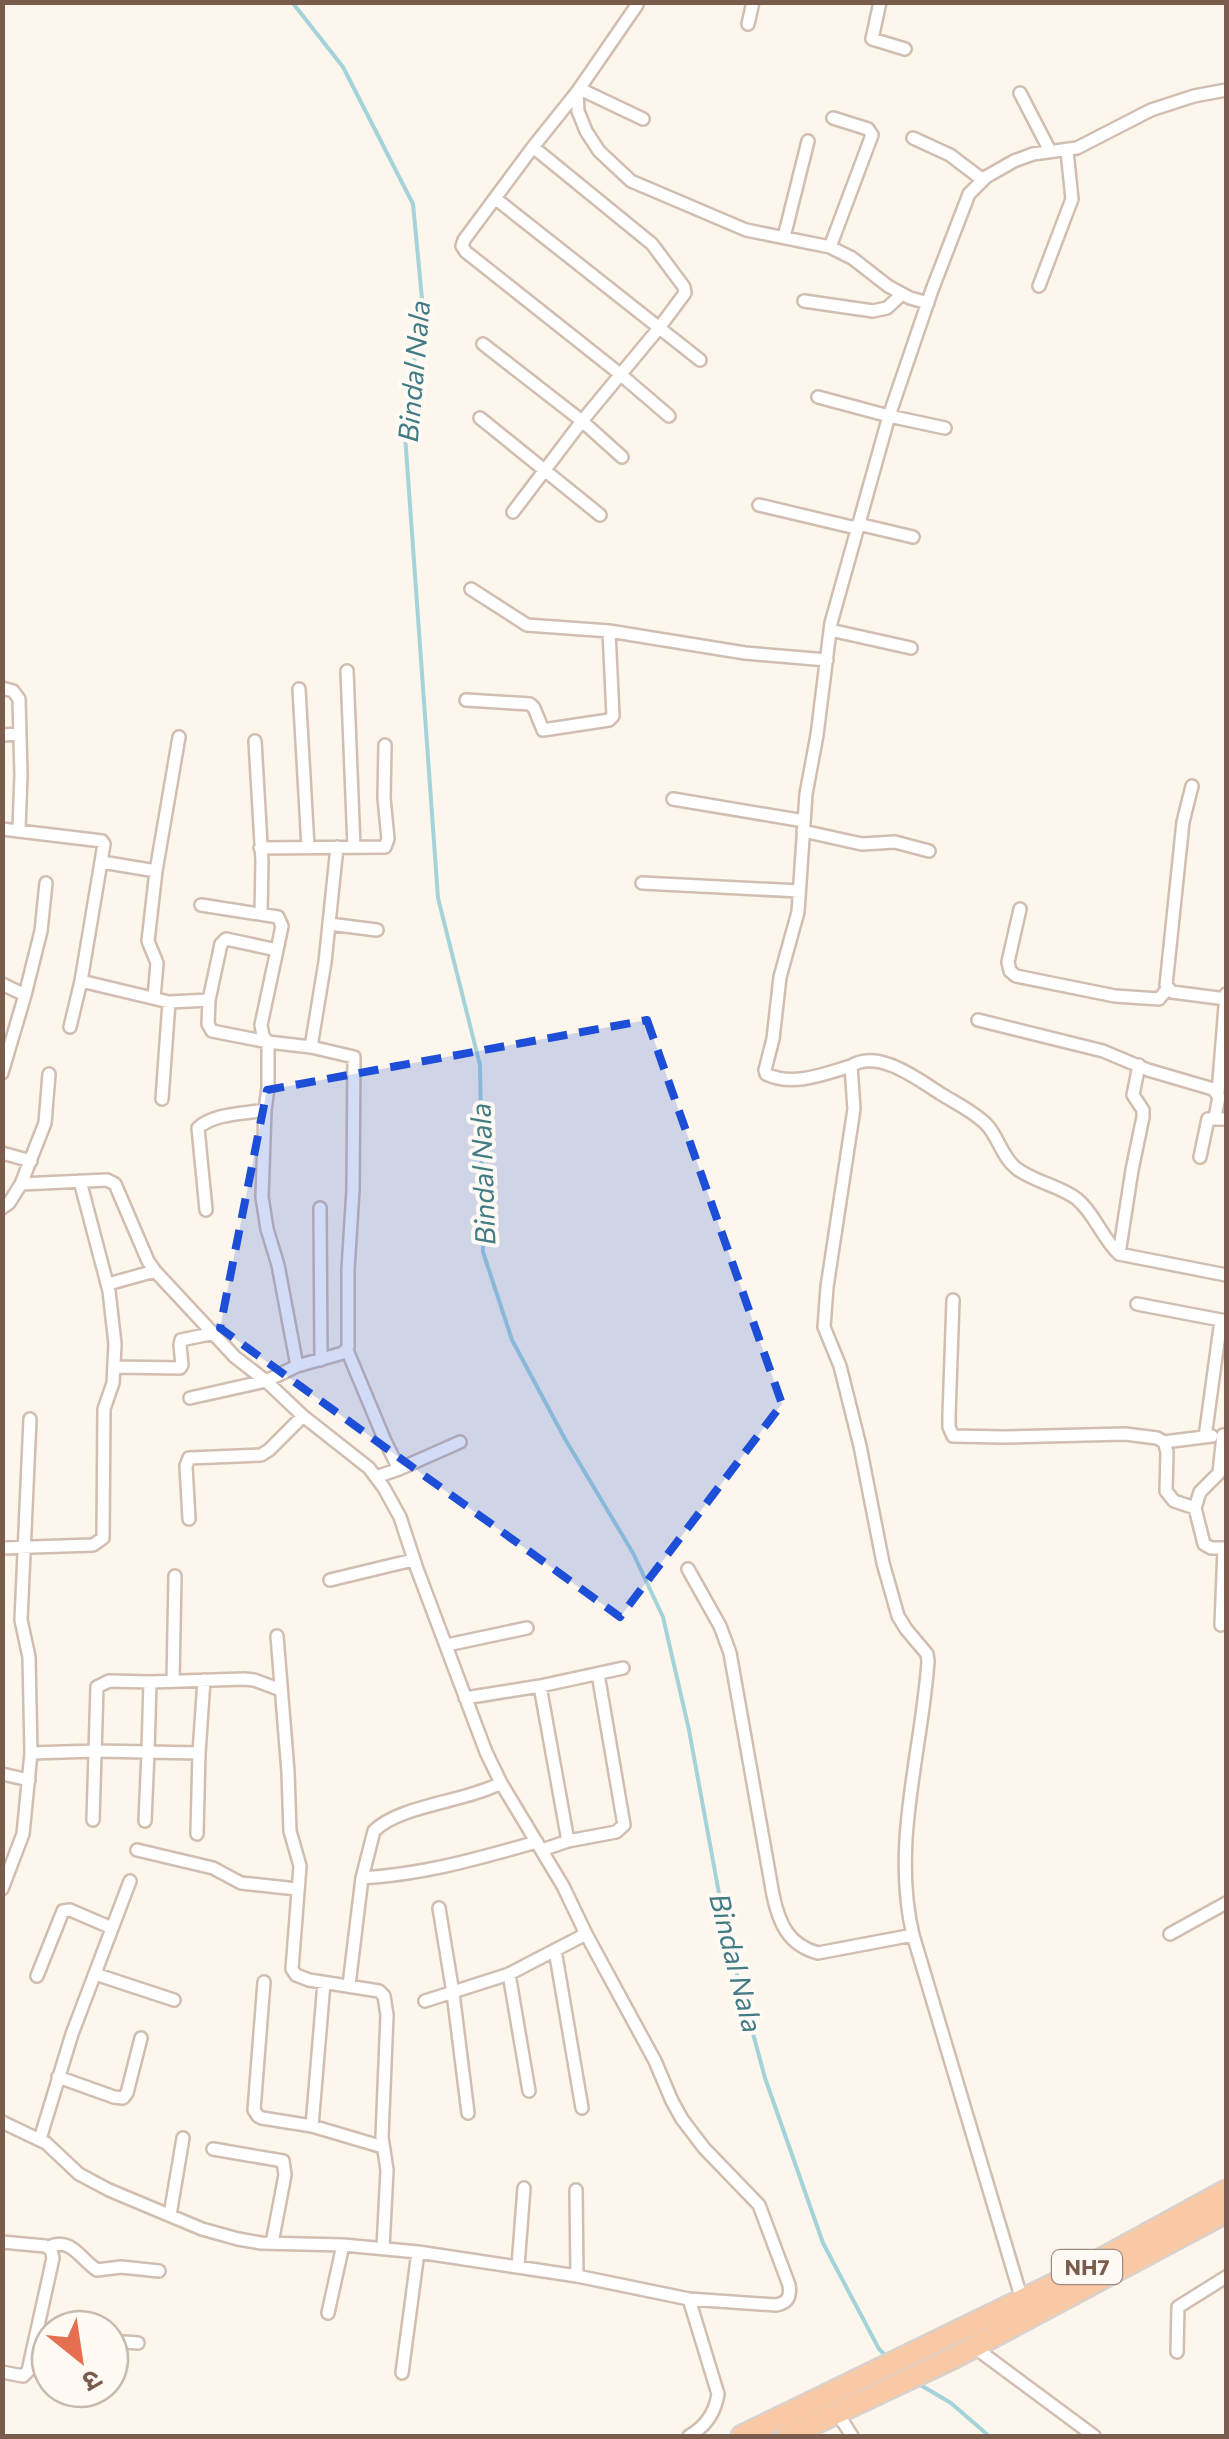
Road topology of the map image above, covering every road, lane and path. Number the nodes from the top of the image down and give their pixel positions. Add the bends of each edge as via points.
1 (753, 2) edge
2 (880, 2) edge
3 (636, 3) edge
4 (748, 24) dead end
5 (904, 49) dead end
6 (1226, 90) edge
7 (579, 91) junction
8 (1020, 92) dead end
9 (832, 118) dead end
10 (642, 119) dead end
11 (914, 138) dead end
12 (808, 140) dead end
13 (533, 147) junction
14 (1067, 151) junction
15 (1050, 152) junction
16 (983, 180) junction
17 (496, 199) junction
18 (784, 238) junction
19 (830, 247) junction
20 (1039, 286) dead end
21 (902, 294) junction
22 (804, 301) dead end
23 (928, 303) junction
24 (659, 328) junction
25 (483, 344) dead end
26 (700, 360) dead end
27 (620, 374) junction
28 (818, 396) dead end
29 (668, 416) dead end
30 (888, 416) junction
31 (480, 418) dead end
32 (582, 421) junction
33 (945, 428) dead end
34 (622, 457) dead end
35 (545, 472) junction
36 (758, 506) dead end
37 (513, 512) dead end
38 (600, 514) dead end
39 (857, 526) junction
40 (913, 537) dead end
41 (471, 590) dead end
42 (609, 630) junction
43 (830, 630) junction
44 (911, 648) dead end
45 (827, 660) junction
46 (347, 671) dead end
47 (2, 688) edge
48 (299, 689) dead end
49 (466, 700) dead end
50 (20, 734) junction
51 (2, 735) edge
52 (179, 737) dead end
53 (255, 741) dead end
54 (384, 745) dead end
55 (1192, 786) dead end
56 (673, 799) dead end
57 (804, 826) junction
58 (2, 828) edge
59 (19, 830) junction
60 (308, 847) junction
61 (337, 847) junction
62 (260, 848) junction
63 (354, 848) junction
64 (928, 851) dead end
65 (102, 862) junction
66 (156, 871) junction
67 (46, 882) dead end
68 (642, 883) dead end
69 (799, 890) junction
70 (201, 905) dead end
71 (1020, 908) dead end
72 (261, 914) junction
73 (329, 924) junction
74 (377, 930) dead end
75 (277, 950) junction
76 (82, 981) junction
77 (2, 984) edge
78 (1168, 988) junction
79 (25, 994) junction
80 (1226, 997) edge
81 (154, 998) junction
82 (209, 1000) junction
83 (169, 1002) junction
84 (978, 1020) dead end
85 (70, 1027) dead end
86 (268, 1042) junction
87 (311, 1046) junction
88 (1138, 1065) junction
89 (852, 1066) junction
90 (2, 1073) edge
91 (49, 1074) dead end
92 (1218, 1093) junction
93 (162, 1098) dead end
94 (265, 1110) junction
95 (1221, 1118) edge
96 (2, 1152) edge
97 (1200, 1157) dead end
98 (31, 1161) junction
99 (80, 1181) junction
100 (21, 1184) junction
101 (2, 1208) edge
102 (320, 1208) dead end
103 (206, 1210) dead end
104 (1119, 1254) junction
105 (155, 1270) junction
106 (1226, 1275) edge
107 (108, 1284) junction
108 (954, 1300) dead end
109 (1138, 1304) dead end
110 (1224, 1321) edge
111 (215, 1333) junction
112 (347, 1350) junction
113 (321, 1360) junction
114 (297, 1366) junction
115 (114, 1367) junction
116 (266, 1381) junction
117 (190, 1398) dead end
118 (304, 1416) junction
119 (30, 1419) dead end
120 (1225, 1435) edge
121 (1205, 1437) junction
122 (460, 1442) dead end
123 (1164, 1442) junction
124 (400, 1469) junction
125 (376, 1477) junction
126 (1195, 1508) junction
127 (189, 1519) dead end
128 (2, 1548) edge
129 (24, 1548) junction
130 (1225, 1548) edge
131 (414, 1560) junction
132 (688, 1568) dead end
133 (174, 1576) dead end
134 (330, 1580) dead end
135 (1221, 1625) dead end
136 (527, 1628) dead end
137 (278, 1636) dead end
138 (447, 1645) junction
139 (624, 1668) dead end
140 (598, 1674) junction
141 (204, 1680) junction
142 (174, 1681) junction
143 (150, 1682) junction
144 (540, 1686) junction
145 (282, 1690) junction
146 (466, 1698) junction
147 (96, 1751) junction
148 (148, 1752) junction
149 (31, 1753) junction
150 (199, 1753) junction
151 (2, 1774) edge
152 (30, 1780) junction
153 (500, 1784) junction
154 (93, 1820) dead end
155 (145, 1820) dead end
156 (197, 1834) dead end
157 (568, 1841) junction
158 (540, 1846) junction
159 (137, 1850) dead end
160 (362, 1878) junction
161 (130, 1881) dead end
162 (2, 1888) edge
163 (297, 1889) junction
164 (1226, 1903) edge
165 (439, 1908) dead end
166 (112, 1928) junction
167 (586, 1934) junction
168 (1170, 1934) dead end
169 (913, 1935) junction
170 (555, 1950) junction
171 (95, 1974) junction
172 (509, 1974) junction
173 (38, 1976) dead end
174 (264, 1982) dead end
175 (324, 1983) junction
176 (350, 1985) junction
177 (453, 1993) junction
178 (174, 2000) dead end
179 (425, 2001) dead end
180 (142, 2038) dead end
181 (58, 2076) junction
182 (529, 2092) dead end
183 (582, 2108) dead end
184 (468, 2113) dead end
185 (2, 2122) edge
186 (312, 2126) junction
187 (183, 2138) dead end
188 (40, 2139) junction
189 (383, 2147) junction
190 (214, 2149) dead end
191 (524, 2188) dead end
192 (576, 2190) dead end
193 (1220, 2205) edge
194 (170, 2215) junction
195 (2, 2242) edge
196 (272, 2243) junction
197 (343, 2245) junction
198 (49, 2248) junction
199 (383, 2248) junction
200 (418, 2252) junction
201 (518, 2266) junction
202 (159, 2271) dead end
203 (578, 2276) junction
204 (1222, 2279) edge
205 (1226, 2293) edge
206 (689, 2299) junction
207 (1022, 2300) junction
208 (47, 2309) edge
209 (328, 2313) dead end
210 (130, 2343) edge
211 (138, 2344) dead end
212 (949, 2348) junction
213 (974, 2348) junction
214 (1177, 2352) dead end
215 (30, 2367) edge
216 (2, 2372) edge
217 (402, 2373) dead end
218 (871, 2386) junction
219 (830, 2424) edge
220 (689, 2436) edge
221 (742, 2436) edge
222 (788, 2436) edge
223 (852, 2436) edge
224 (1094, 2436) edge

1 - 4 street
2 - 5 street via 872,39
3 - 7 street
6 - 14 street via 1152,110
7 - 10 street
7 - 13 street
7 - 18 street via 578,111 593,143 630,180 726,223
8 - 15 street
9 - 19 street via 872,134
11 - 16 street
12 - 18 street
13 - 17 street
13 - 24 street via 652,244 684,287 684,298
14 - 15 street
14 - 20 street via 1072,199
15 - 16 street via 1014,160
16 - 23 street via 969,194
17 - 24 street
17 - 27 street via 463,249
18 - 19 street
19 - 21 street
21 - 22 street via 874,311
21 - 23 street
23 - 30 street
24 - 26 street
24 - 27 street
25 - 32 street
27 - 29 street
27 - 32 street
28 - 30 street
30 - 33 street
30 - 39 street
31 - 35 street
32 - 34 street
32 - 35 street
35 - 37 street
35 - 38 street
36 - 39 street
39 - 40 street
39 - 43 street
41 - 42 street via 527,625
42 - 45 street
42 - 49 street via 614,713 608,720 543,730 530,704
43 - 44 street
43 - 45 street
45 - 57 street
46 - 63 street
47 - 50 street via 19,699
48 - 60 street
50 - 51 street
50 - 59 street
52 - 66 street
53 - 62 street
54 - 63 street via 388,843
55 - 78 street
56 - 57 street
57 - 64 street via 848,842 895,842
57 - 69 street
58 - 59 street
59 - 65 street via 102,841
60 - 61 street
60 - 62 street
61 - 63 street
61 - 73 street
62 - 72 street
65 - 66 street
65 - 76 street
66 - 81 street via 148,941 156,964
67 - 79 street
68 - 69 street
69 - 89 street via 766,1074 808,1079
70 - 72 street
71 - 78 street via 1008,962 1012,974 1138,1000 1159,999
72 - 75 street via 281,922
73 - 74 street
73 - 87 street
75 - 82 street via 226,939
75 - 86 street via 261,1025
76 - 81 street
76 - 85 street
77 - 79 street
78 - 80 street
79 - 90 street
80 - 92 street
81 - 83 street
82 - 83 street
82 - 86 street via 212,1031
83 - 93 street
84 - 88 street
86 - 87 street
86 - 94 street
87 - 112 street via 355,1060
88 - 92 street
88 - 104 street via 1133,1095 1143,1117
89 - 104 street via 865,1061 904,1070 978,1117 1013,1166 1076,1198
89 - 169 street via 854,1109 824,1328 840,1366 898,1616 927,1654 906,1848
91 - 98 street via 45,1123
92 - 95 street
94 - 103 street via 198,1128
94 - 114 street via 264,1218
95 - 97 street via 1206,1122
96 - 98 street
98 - 100 street
99 - 100 street
99 - 105 street via 115,1184
99 - 107 street
100 - 101 street
102 - 113 street
104 - 106 street
105 - 107 street
105 - 111 street
107 - 115 street
108 - 123 street via 953,1436 1125,1434
109 - 110 street
110 - 121 street
111 - 115 street via 181,1340 180,1368
111 - 116 street
112 - 113 street
112 - 124 street
113 - 114 street
114 - 116 street
115 - 129 street via 104,1409 102,1541
116 - 117 street
116 - 118 street
118 - 125 street
118 - 127 street via 260,1455 189,1458
119 - 129 street
120 - 121 street
120 - 126 street via 1219,1472
121 - 123 street
122 - 124 street
123 - 126 street via 1166,1491
124 - 125 street
125 - 131 street via 400,1517
126 - 130 street via 1204,1544
128 - 129 street
129 - 149 street via 20,1620 29,1658
130 - 135 street
131 - 134 street
131 - 138 street
132 - 169 street via 730,1653 785,1931 818,1953
133 - 142 street
136 - 138 street
137 - 145 street
138 - 146 street
139 - 140 street
140 - 144 street
140 - 157 street via 624,1825
141 - 142 street
141 - 145 street via 254,1680
141 - 150 street
142 - 143 street
143 - 147 street via 98,1687
143 - 148 street
144 - 146 street
144 - 157 street
145 - 163 street
146 - 153 street
147 - 148 street
147 - 149 street
147 - 154 street
148 - 150 street
148 - 155 street
149 - 152 street
150 - 156 street
151 - 152 street
152 - 162 street via 24,1834
153 - 158 street
153 - 160 street via 380,1826
157 - 158 street
158 - 160 street via 438,1870
158 - 167 street
159 - 163 street via 213,1868 241,1883
160 - 176 street
161 - 166 street
163 - 175 street via 292,1969
164 - 168 street
165 - 177 street
166 - 171 street
166 - 173 street via 62,1911
167 - 170 street
167 - 206 street via 682,2119 759,2204 790,2292 776,2305
169 - 207 street
170 - 172 street
170 - 183 street
171 - 178 street
171 - 181 street
172 - 177 street
172 - 182 street
174 - 186 street via 254,2110 262,2118
175 - 176 street
175 - 186 street
176 - 189 street via 379,1990 386,2004
177 - 179 street
177 - 184 street
180 - 181 street via 123,2098
181 - 188 street
185 - 188 street
186 - 189 street
187 - 194 street
188 - 194 street via 79,2174
189 - 199 street
190 - 196 street via 284,2161
191 - 201 street
192 - 203 street
193 - 207 highway, NH7
193 - 213 highway, NH7
194 - 196 street via 202,2230
195 - 198 street
196 - 197 street
197 - 199 street
197 - 209 street
198 - 202 street via 64,2244 97,2270
198 - 208 street
199 - 200 street
200 - 201 street
200 - 217 street
201 - 203 street
203 - 206 street
204 - 205 street
204 - 214 street via 1178,2307
206 - 220 street via 718,2394 707,2422
207 - 212 highway, NH7
210 - 211 street
212 - 213 highway, NH7
212 - 218 highway, NH7
213 - 224 street
215 - 216 street via 23,2376
218 - 219 highway, NH7
218 - 221 highway, NH7
219 - 222 highway, NH7
219 - 223 street

